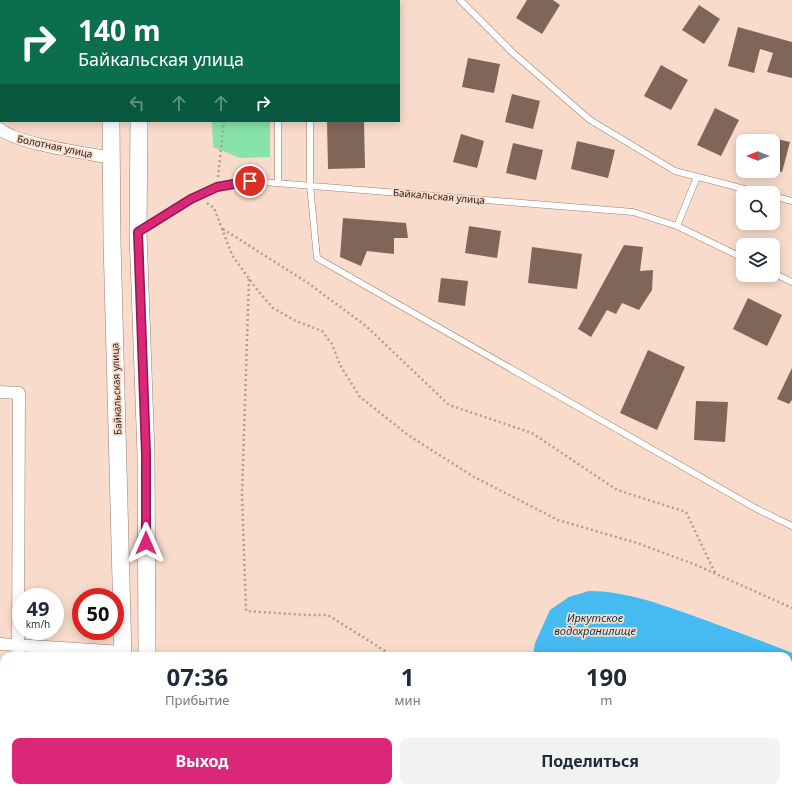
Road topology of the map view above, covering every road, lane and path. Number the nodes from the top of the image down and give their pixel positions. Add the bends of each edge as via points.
1 (460, 0) edge
2 (112, 122) edge
3 (139, 122) edge
4 (224, 122) edge
5 (278, 122) edge
6 (310, 122) edge
7 (0, 129) edge
8 (112, 158) junction
9 (697, 177) junction
10 (278, 183) junction
11 (310, 185) junction
12 (217, 187) junction
13 (736, 187) edge
14 (780, 198) edge
15 (191, 199) junction
16 (792, 201) edge
17 (677, 226) junction
18 (222, 228) junction
19 (138, 232) junction
20 (736, 255) edge
21 (780, 276) edge
22 (249, 278) junction
23 (792, 282) edge
24 (0, 392) edge
25 (792, 526) edge
26 (715, 574) junction
27 (792, 608) edge
28 (0, 644) edge
29 (18, 650) edge
30 (70, 652) edge
31 (123, 652) edge
32 (147, 652) edge
33 (386, 652) edge

1 - 9 lane via 513,53 590,120 675,171
2 - 8 main road, Байкальская улица
3 - 19 main road
4 - 12 path
5 - 10 lane
6 - 11 lane
7 - 8 street, Болотная улица via 25,141
8 - 31 main road, Байкальская улица
9 - 13 lane
9 - 17 lane
10 - 11 lane, Байкальская улица
10 - 12 lane, Байкальская улица via 250,181
11 - 17 lane, Байкальская улица via 633,212
11 - 25 lane via 318,258 757,509
12 - 15 lane, Байкальская улица
14 - 16 lane
15 - 18 path via 203,201 214,208
15 - 19 lane, Байкальская улица
17 - 20 lane, Байкальская улица
18 - 22 path via 232,255
18 - 26 path via 308,283 366,326 450,405 532,433 617,490 686,512
19 - 32 main road via 146,454
21 - 23 lane
22 - 26 path via 273,308 322,331 332,344 340,365 360,397 408,435 474,477 558,520 637,543
22 - 33 path via 242,494 246,611 328,616
24 - 29 street via 19,393
26 - 27 path
28 - 29 street
29 - 30 street

